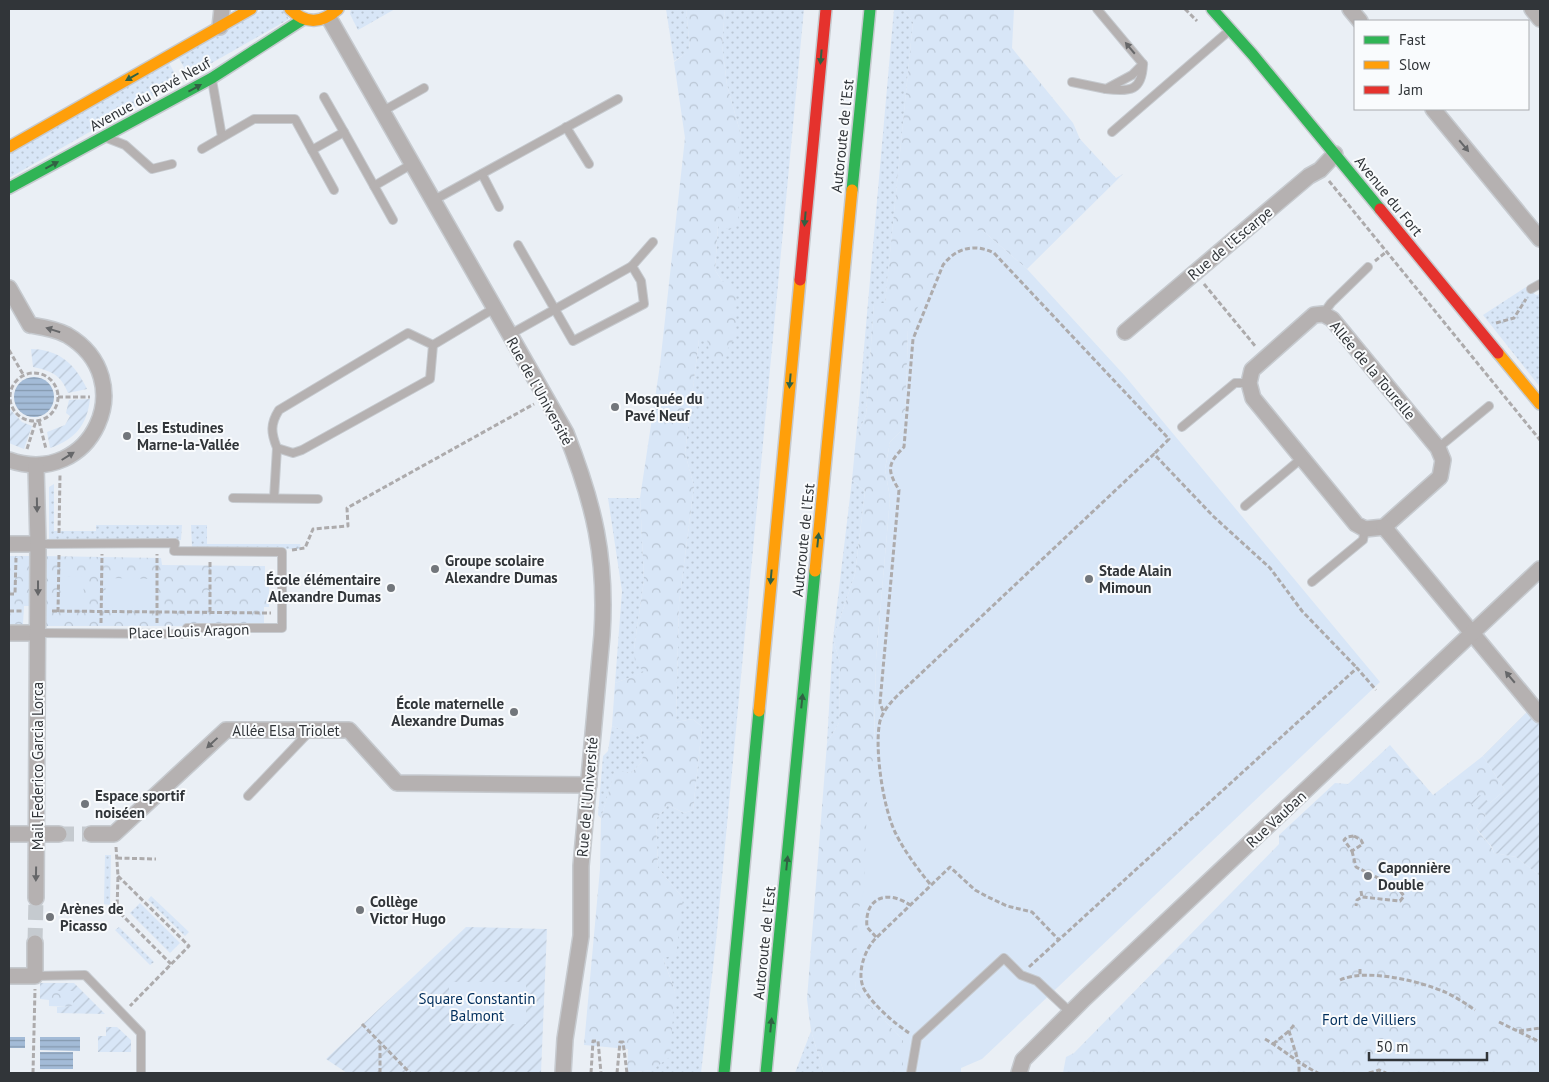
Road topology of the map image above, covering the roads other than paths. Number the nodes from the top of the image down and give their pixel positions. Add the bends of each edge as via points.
1 (222, 9) edge
2 (251, 9) edge
3 (290, 9) edge
4 (826, 9) edge
5 (870, 9) edge
6 (1098, 9) edge
7 (1212, 9) edge
8 (1350, 9) edge
9 (1532, 9) edge
10 (333, 14) edge
11 (1540, 19) edge
12 (302, 20) junction
13 (1359, 20) edge
14 (220, 27) junction
15 (1230, 30) junction
16 (1143, 64) junction
17 (212, 78) junction
18 (1072, 82) dead end
19 (424, 88) dead end
20 (1106, 89) junction
21 (324, 97) dead end
22 (618, 99) dead end
23 (1434, 110) edge
24 (383, 112) junction
25 (566, 127) junction
26 (344, 132) junction
27 (1112, 132) dead end
28 (222, 136) junction
29 (105, 137) junction
30 (9, 147) edge
31 (202, 149) dead end
32 (312, 150) junction
33 (1335, 154) junction
34 (172, 164) dead end
35 (412, 164) junction
36 (589, 164) dead end
37 (482, 174) junction
38 (374, 186) junction
39 (9, 188) edge
40 (334, 190) dead end
41 (434, 200) junction
42 (499, 206) dead end
43 (393, 220) dead end
44 (1540, 239) edge
45 (653, 242) dead end
46 (518, 246) dead end
47 (632, 266) junction
48 (1368, 267) dead end
49 (1540, 284) edge
50 (9, 288) edge
51 (1531, 290) road end
52 (494, 309) junction
53 (553, 309) junction
54 (1323, 314) junction
55 (1125, 332) dead end
56 (509, 335) junction
57 (433, 345) junction
58 (1249, 383) junction
59 (1540, 404) edge
60 (1489, 406) dead end
61 (1182, 427) dead end
62 (277, 448) junction
63 (1438, 448) junction
64 (1302, 458) junction
65 (35, 463) edge
66 (232, 498) dead end
67 (274, 498) junction
68 (318, 499) dead end
69 (1245, 506) dead end
70 (1384, 528) junction
71 (1365, 529) junction
72 (12, 544) edge
73 (38, 544) junction
74 (1540, 569) edge
75 (1312, 582) dead end
76 (9, 633) edge
77 (38, 633) junction
78 (1473, 634) junction
79 (1540, 715) edge
80 (312, 729) junction
81 (589, 785) junction
82 (248, 796) dead end
83 (9, 834) edge
84 (36, 834) junction
85 (59, 834) tunnel mouth
86 (90, 834) tunnel mouth
87 (36, 898) tunnel mouth
88 (35, 943) tunnel mouth
89 (9, 976) edge
90 (35, 976) junction
91 (1070, 1012) junction
92 (140, 1073) edge
93 (563, 1073) edge
94 (724, 1073) edge
95 (766, 1073) edge
96 (911, 1073) edge
97 (1019, 1073) edge

1 - 14 street
2 - 14 main road, Avenue du Pavé Neuf
3 - 12 main road
4 -> 94 main road, Autoroute de l’Est
95 -> 5 main road, Autoroute de l’Est
16 -> 6 lane
7 - 15 main road, Avenue du Fort
8 - 13 street
9 - 11 street
10 - 12 main road, Avenue du Pavé Neuf via 316,22
10 - 24 street, Rue de l'Université
12 - 17 main road, Avenue du Pavé Neuf
14 -> 30 main road, Avenue du Pavé Neuf
15 - 27 lane
15 - 33 main road, Avenue du Fort
16 - 20 lane via 1132,75
16 - 20 lane via 1143,77 1137,86 1127,92
17 - 28 lane
29 -> 17 main road, Avenue du Pavé Neuf
18 - 20 lane
19 - 24 lane
21 - 26 lane
22 - 25 lane
23 -> 44 street
24 - 35 street, Rue de l'Université
25 - 36 lane
25 - 37 lane
26 - 32 lane
26 - 38 lane
28 - 31 lane
28 - 32 lane via 254,119 295,120
29 - 34 lane via 125,145 152,169
39 -> 29 main road, Avenue du Pavé Neuf
32 - 40 lane
33 - 55 street, Rue de l’Escarpe via 1320,170
33 - 59 main road, Avenue du Fort
35 - 38 lane
35 - 41 street, Rue de l'Université
37 - 41 lane
37 - 42 lane
38 - 43 lane
41 - 52 street, Rue de l'Université
45 - 47 lane
46 - 53 lane
47 - 53 lane
47 - 53 lane via 641,281 644,304 639,307 573,341
48 - 54 lane
49 - 51 lane
65 -> 50 street via 68,457 87,442 96,430 104,407 104,388 96,364 85,349 66,335 30,325
52 - 56 street, Rue de l'Université
52 - 57 lane
53 - 56 lane
54 - 58 street, Allée de la Tourelle via 1314,315 1264,357 1252,370
54 - 63 street, Allée de la Tourelle via 1332,319
56 - 81 street, Rue de l'Université via 566,433 582,475 598,534 604,606
57 - 62 lane via 430,379 302,450 293,453
57 - 62 lane via 408,333 279,410 272,422 272,436
58 - 61 lane via 1235,382
58 - 64 street via 1253,398
60 - 63 lane
62 - 67 lane
63 - 70 street via 1443,460 1440,477
64 - 69 lane
64 - 71 street via 1356,524
65 -> 73 street
66 - 67 lane
67 - 68 lane
70 - 71 street
70 - 78 street
71 - 75 lane via 1363,540
72 - 73 street
73 -> 77 street
73 - 77 lane, Place Louis Aragon via 175,543 174,551 282,552 282,628 187,628 187,634
74 - 78 street, Rue Vauban
76 - 77 street, Place Louis Aragon
77 - 84 street, Mail Federico Garcia Lorca
79 -> 78 street
78 - 91 street, Rue Vauban
80 - 81 street, Allée Elsa Triolet via 349,730 397,783
80 - 82 lane
80 -> 86 street, Allée Elsa Triolet via 226,730 114,834
81 - 93 street, Rue de l'Université via 581,866 581,936
83 - 84 street
84 - 85 street
84 -> 87 street, Mail Federico Garcia Lorca
88 - 90 street
89 - 90 street
90 - 92 lane via 85,976 140,1033
91 - 96 lane via 1037,981 1022,974 1004,958 917,1038
91 - 97 street, Rue Vauban via 1023,1060

